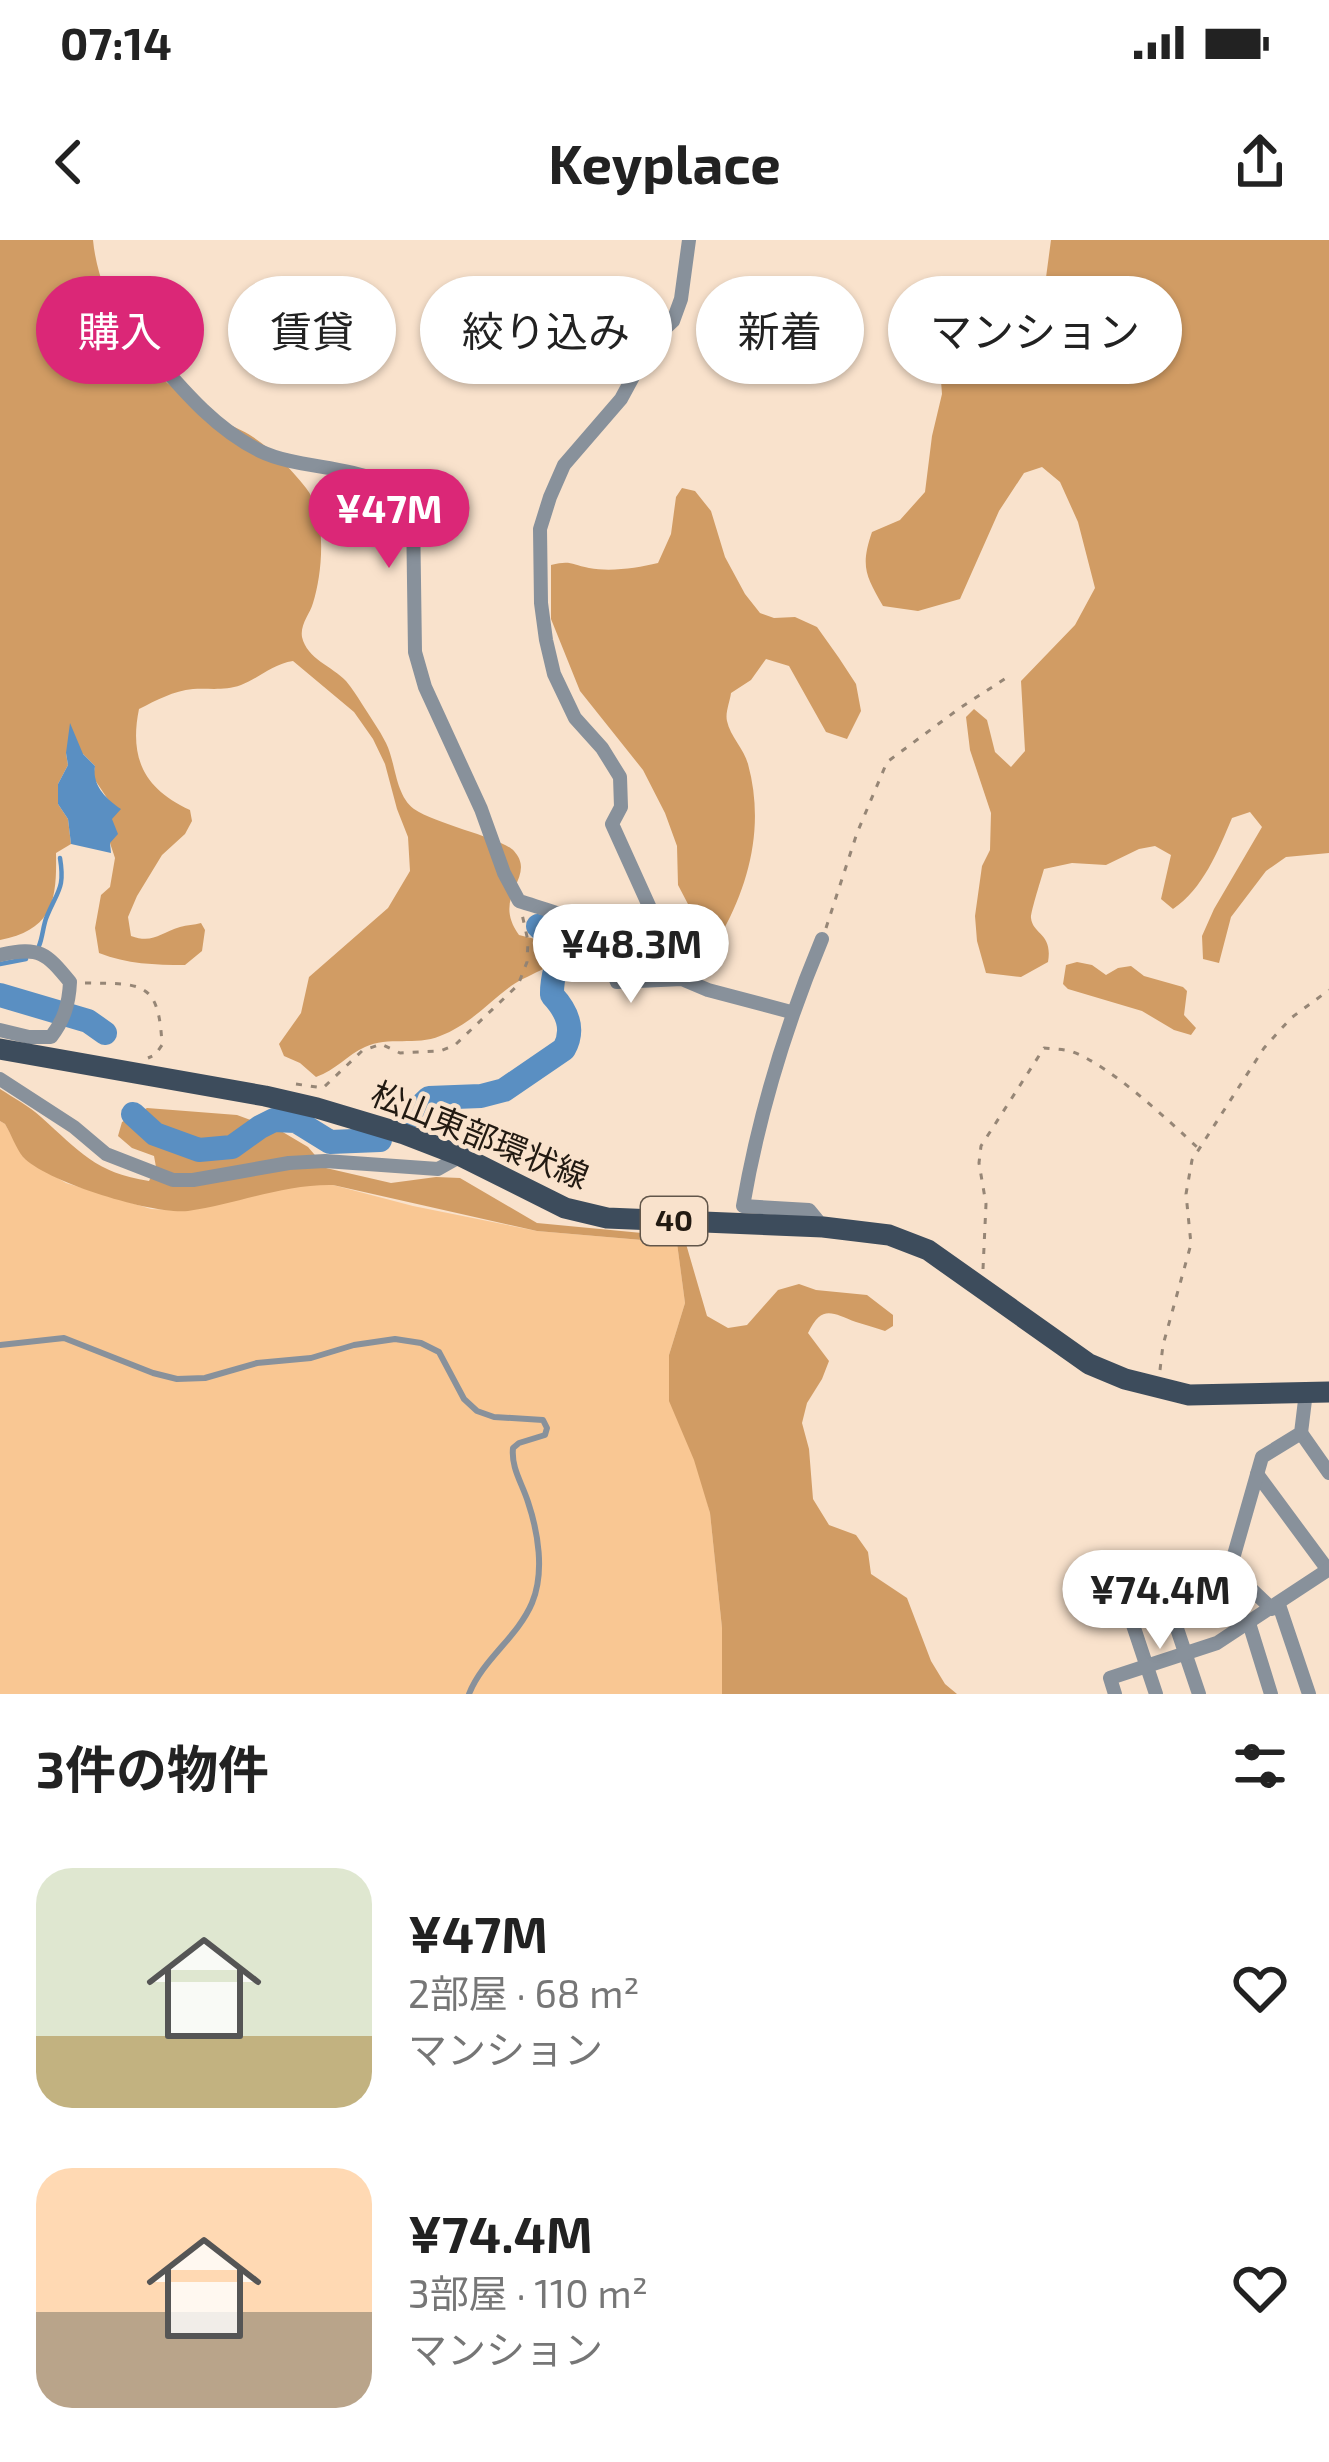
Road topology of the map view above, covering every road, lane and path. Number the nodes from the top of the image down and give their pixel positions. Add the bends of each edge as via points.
1 (688, 240) edge
2 (177, 384) edge
3 (1006, 678) dead end
4 (519, 901) junction
5 (822, 939) joint
6 (0, 955) edge
7 (682, 979) junction
8 (70, 982) junction
9 (1329, 990) edge
10 (791, 1012) junction
11 (0, 1030) edge
12 (0, 1049) edge
13 (154, 1055) dead end
14 (0, 1078) edge
15 (279, 1082) dead end
16 (1200, 1150) junction
17 (460, 1156) junction
18 (823, 1226) junction
19 (980, 1285) junction
20 (0, 1345) edge
21 (1158, 1389) junction
22 (1306, 1392) junction
23 (1329, 1392) edge
24 (1301, 1433) junction
25 (1329, 1473) edge
26 (1257, 1474) junction
27 (1329, 1570) edge
28 (1118, 1580) dead end
29 (1166, 1596) dead end
30 (1276, 1607) junction
31 (1249, 1623) junction
32 (1186, 1653) junction
33 (1147, 1666) junction
34 (469, 1694) edge
35 (1114, 1694) edge
36 (1156, 1694) edge
37 (1199, 1694) edge
38 (1271, 1694) edge
39 (1309, 1694) edge

1 - 7 street via 673,321 565,465 540,529 539,564 554,674 574,718 620,777 621,807 611,824
2 - 4 street via 264,453 370,477 406,497 413,510 415,652
3 - 5 path via 887,762
4 - 7 street via 585,925 617,982
4 - 15 path via 528,941 518,985 455,1045 400,1053 381,1044 323,1088
5 - 10 street
6 - 8 street via 49,956
7 - 10 street
8 - 11 street via 70,1001 51,1037
8 - 13 path via 145,988 161,1028
9 - 16 path via 1264,1048
10 - 18 street via 743,1206 809,1210
12 - 17 main road, 松山東部環状線 / 40 via 265,1096
14 - 17 street via 106,1154 173,1180 307,1162 438,1168
16 - 19 path via 1109,1074 1071,1051 1044,1048 981,1146
16 - 21 path via 1186,1194 1191,1244
17 - 18 main road, 松山東部環状線 / 40 via 566,1208 607,1218
18 - 19 main road, 松山東部環状線 / 40 via 889,1234
19 - 21 main road, 松山東部環状線 / 40 via 1089,1364
20 - 34 lane via 64,1338 177,1379 395,1339 439,1352 477,1411 543,1420 544,1435 519,1443 512,1461 536,1534 537,1590
21 - 22 main road, 松山東部環状線 / 40
22 - 23 main road, 松山東部環状線 / 40
22 - 24 street
24 - 25 street
24 - 26 street via 1262,1457
26 - 27 street
26 - 30 street via 1230,1569
27 - 30 street
28 - 33 street
29 - 32 street
30 - 31 street
30 - 39 street
31 - 32 street
31 - 38 street
32 - 33 street
32 - 37 street
33 - 35 street via 1109,1678
33 - 36 street

